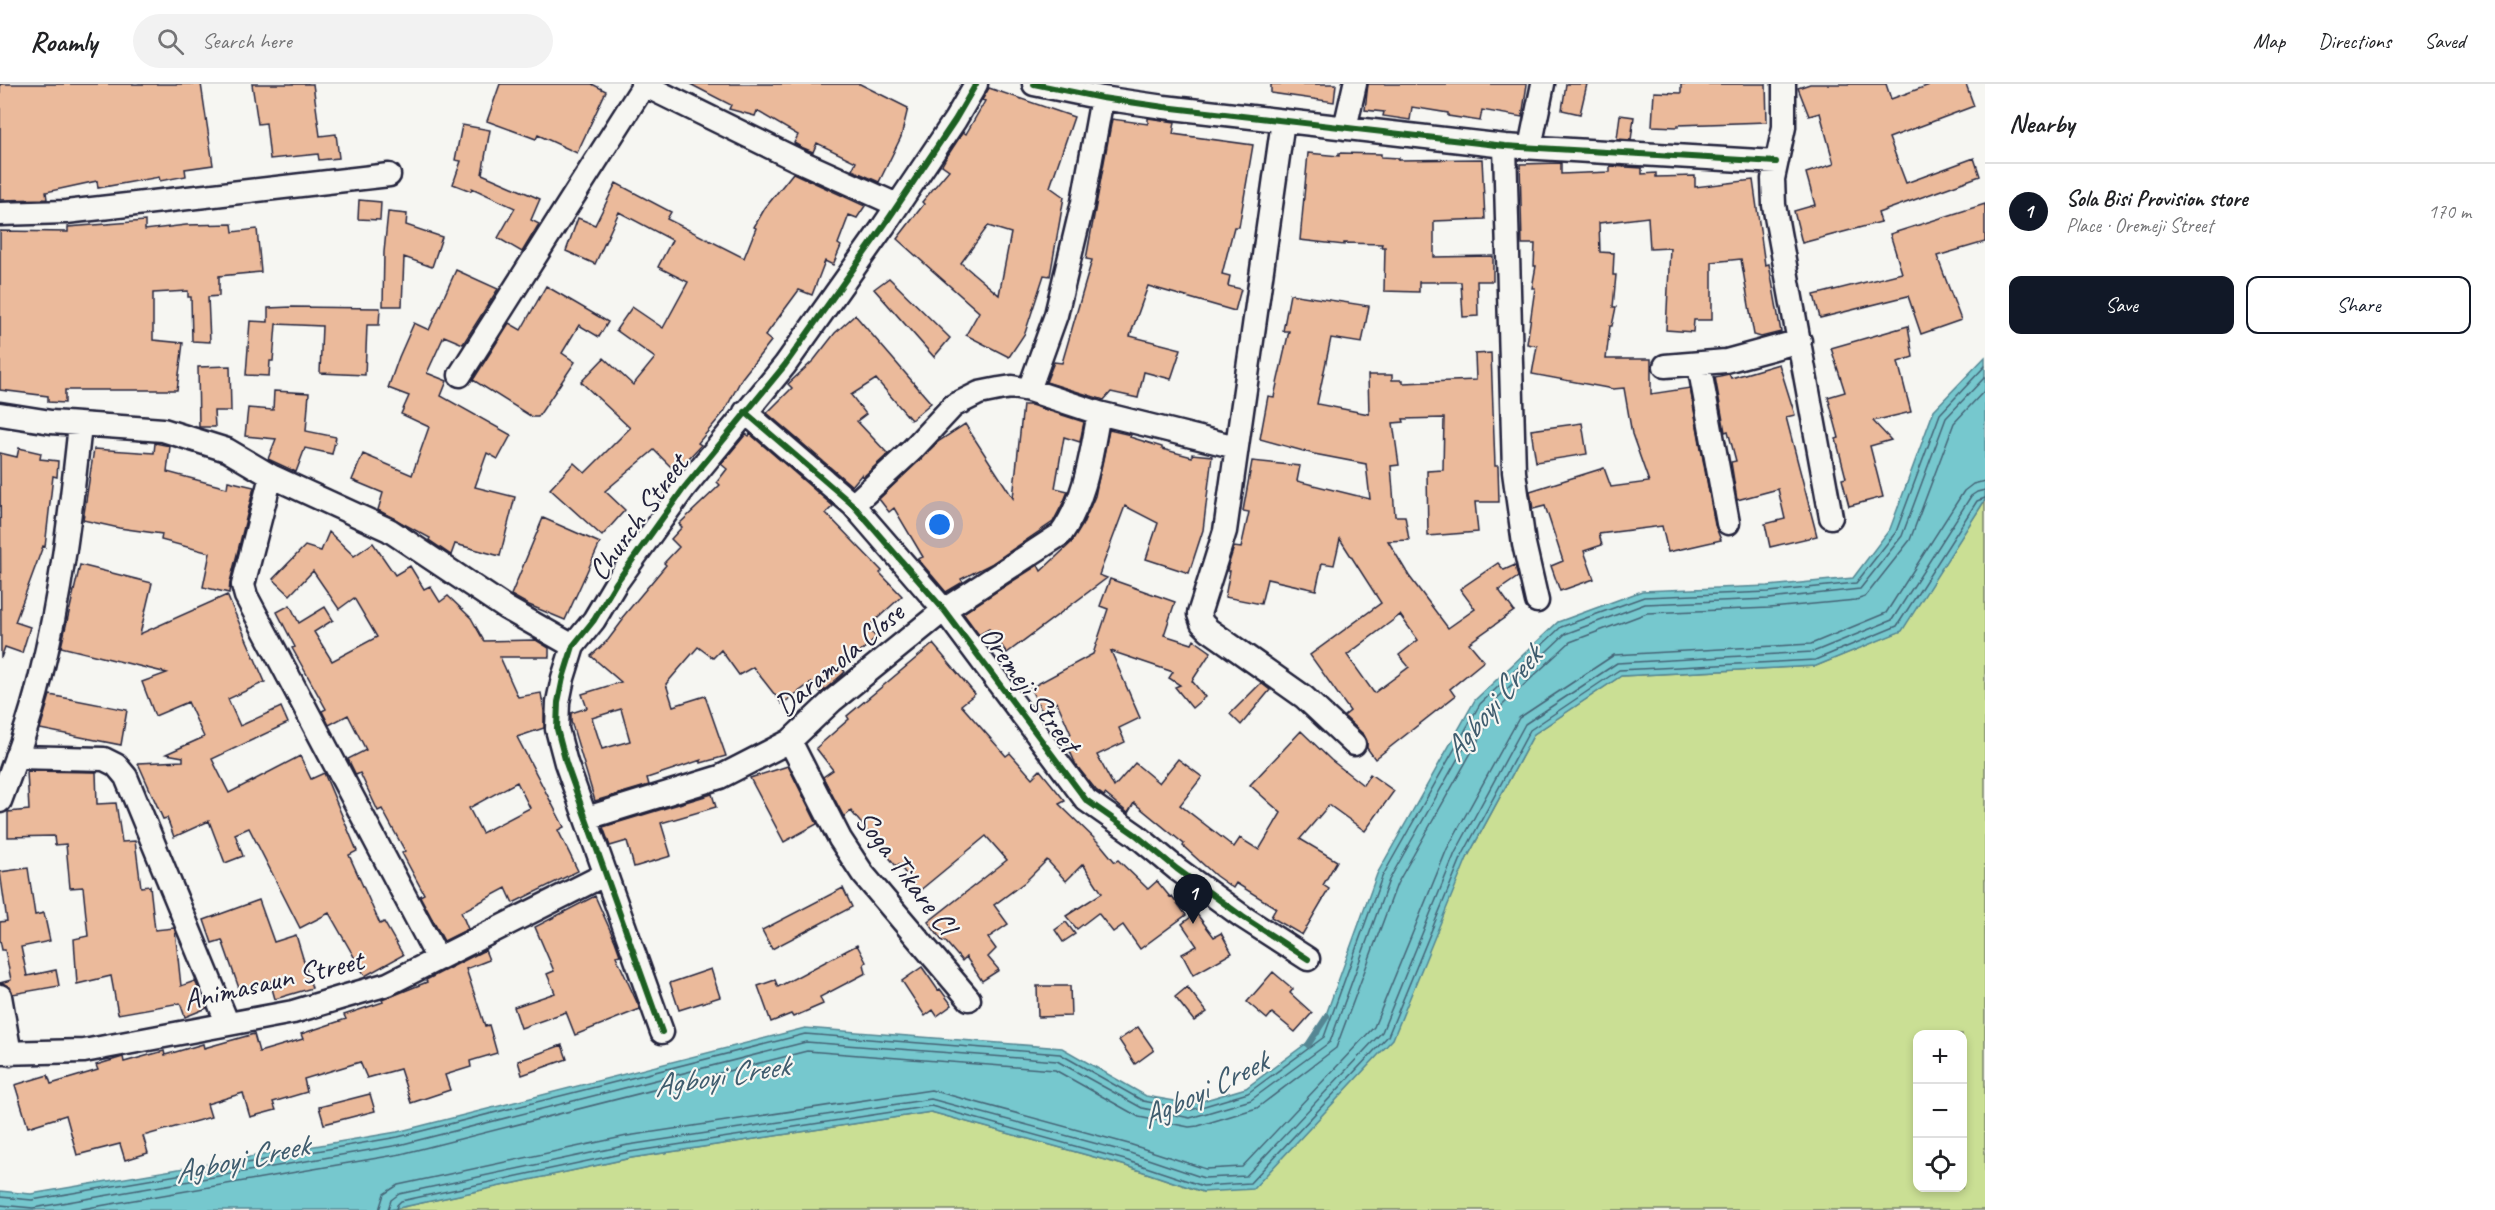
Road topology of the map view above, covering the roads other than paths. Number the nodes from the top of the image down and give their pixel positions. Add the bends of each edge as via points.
1 (643, 84) edge
2 (976, 84) edge
3 (1034, 84) edge
4 (1355, 84) edge
5 (1543, 84) edge
6 (1784, 84) edge
7 (1102, 98) junction
8 (1283, 121) junction
9 (1346, 128) junction
10 (1505, 146) junction
11 (1530, 147) junction
12 (1776, 162) junction
13 (389, 175) dead end
14 (897, 205) junction
15 (0, 214) edge
16 (1800, 341) junction
17 (1699, 365) junction
18 (1665, 366) dead end
19 (460, 375) dead end
20 (1029, 390) junction
21 (745, 412) junction
22 (1099, 412) junction
23 (0, 414) edge
24 (80, 425) junction
25 (1236, 447) junction
26 (272, 476) junction
27 (853, 505) junction
28 (1831, 517) dead end
29 (1728, 523) dead end
30 (1537, 601) dead end
31 (944, 610) junction
32 (573, 646) junction
33 (790, 741) junction
34 (1354, 744) dead end
35 (16, 757) junction
36 (0, 801) edge
37 (587, 818) junction
38 (606, 874) junction
39 (437, 957) junction
40 (1308, 959) dead end
41 (0, 996) edge
42 (969, 999) dead end
43 (227, 1022) junction
44 (662, 1032) dead end
45 (5, 1053) edge

1 - 14 street
1 - 19 street
2 - 14 street, Church Street
3 - 7 street
4 - 9 street
5 - 11 street
6 - 12 street via 1784,127
7 - 8 street
7 - 20 street via 1056,315
8 - 9 street
8 - 25 street
9 - 10 street
10 - 11 street
10 - 30 street via 1514,472
11 - 12 street
12 - 16 street via 1774,205
13 - 15 street via 66,212
14 - 21 street, Church Street via 785,365
16 - 17 street
16 - 28 street
17 - 18 street
17 - 29 street
20 - 22 street
20 - 27 street via 1012,387 979,393 953,406
21 - 27 street, Oremeji Street
21 - 32 street, Church Street via 646,539
22 - 25 street
22 - 31 street, Daramola Close via 1081,495 1061,534
23 - 24 street
24 - 26 street via 164,430 226,450
24 - 35 street via 69,531 55,613 40,680
25 - 34 street via 1226,531 1201,604 1202,623 1304,697
26 - 32 street via 389,530 506,608
26 - 39 street via 243,585 246,596
27 - 31 street, Oremeji Street
31 - 33 street, Daramola Close via 832,701
31 - 40 street, Oremeji Street via 1086,800 1243,917
32 - 37 street, Church Street via 558,702 557,729
33 - 37 street, Daramola Close via 720,777
33 - 42 street, Soga Tikare Cl via 840,839 863,874
35 - 36 street
35 - 43 street via 104,759 126,777
37 - 38 street, Church Street
38 - 39 street, Animasaun Street
38 - 44 street, Church Street
39 - 43 street, Animasaun Street via 388,984 293,1012
41 - 45 street
43 - 45 street, Animasaun Street via 84,1051

